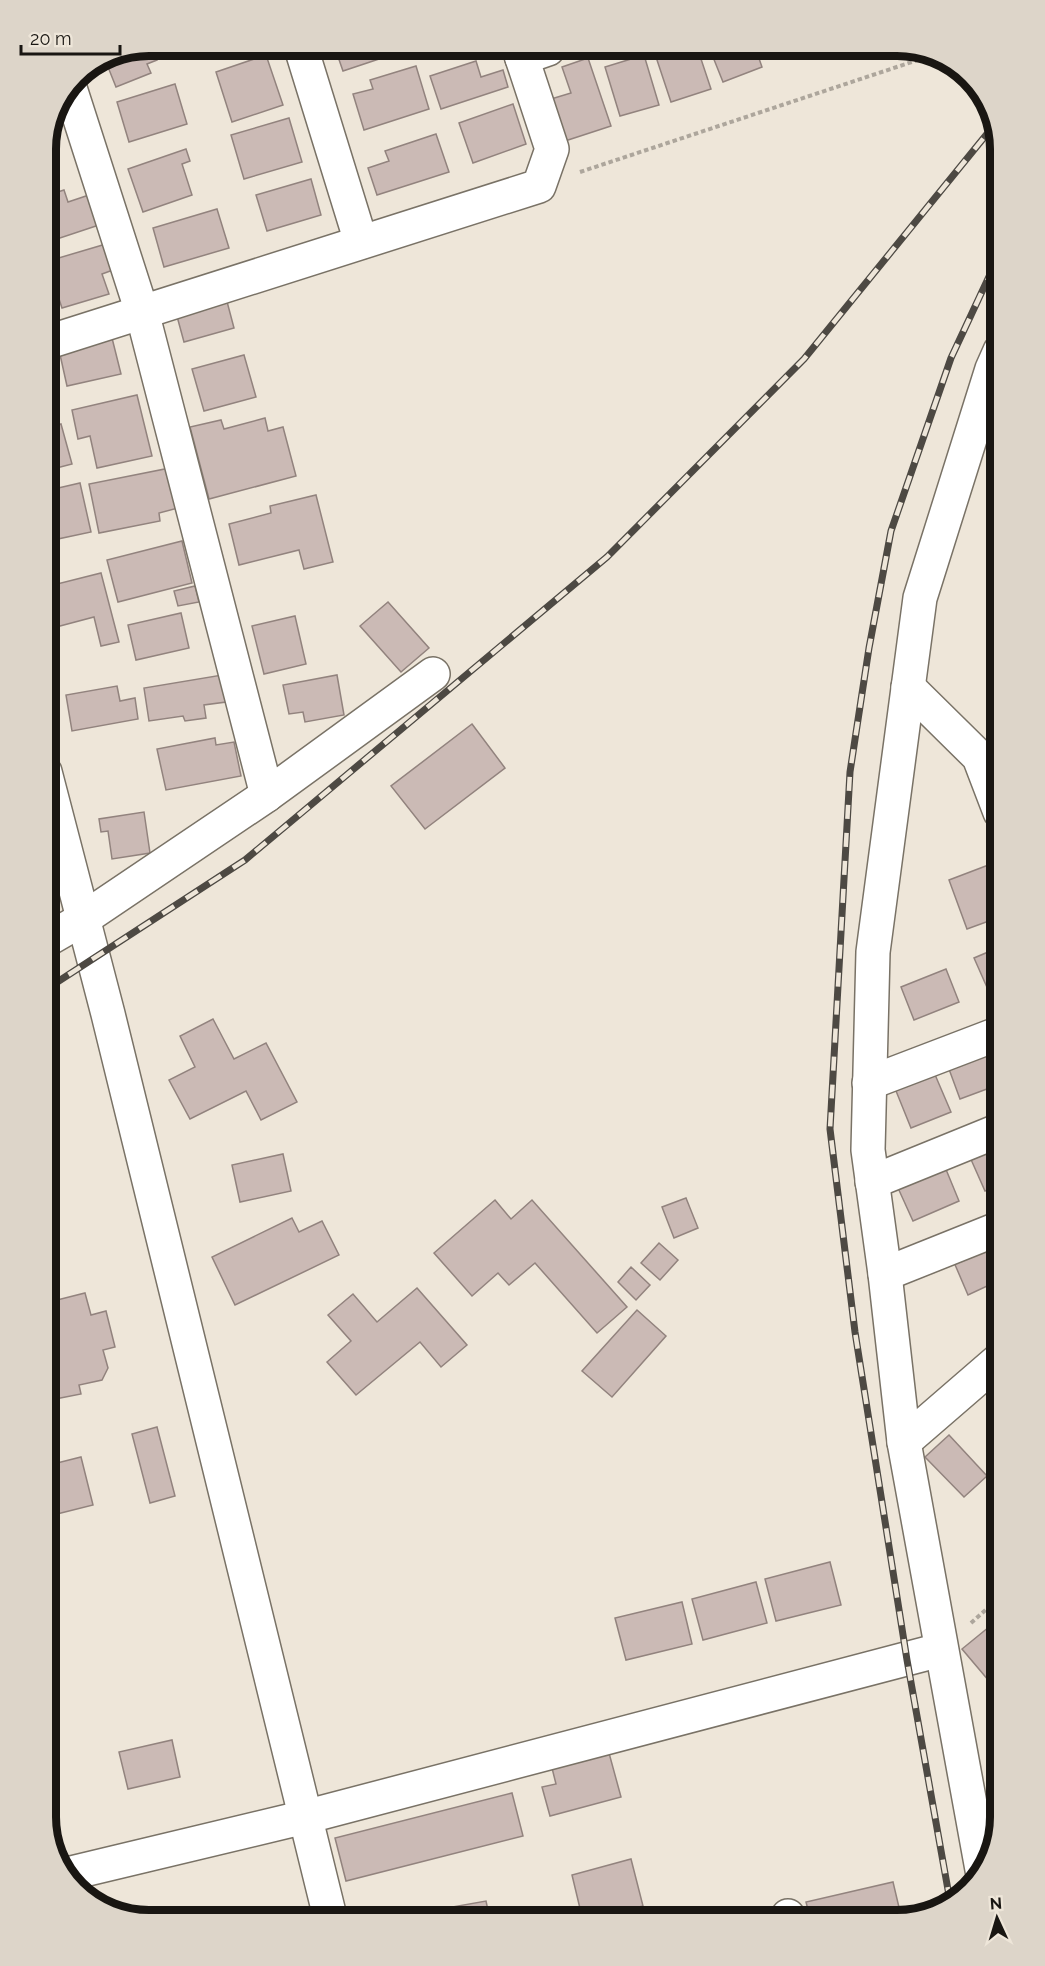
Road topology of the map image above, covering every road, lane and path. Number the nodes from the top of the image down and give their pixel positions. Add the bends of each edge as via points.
1 (304, 56) edge
2 (531, 56) edge
3 (921, 59) edge
4 (73, 96) edge
5 (539, 186) junction
6 (361, 242) junction
7 (142, 312) junction
8 (56, 339) edge
9 (990, 375) edge
10 (433, 674) dead end
11 (908, 687) junction
12 (990, 786) edge
13 (267, 795) junction
14 (56, 815) edge
15 (83, 919) junction
16 (56, 935) edge
17 (990, 1037) edge
18 (869, 1083) junction
19 (990, 1134) edge
20 (872, 1182) junction
21 (990, 1232) edge
22 (885, 1274) junction
23 (990, 1368) edge
24 (904, 1442) junction
25 (940, 1650) junction
26 (305, 1817) junction
27 (980, 1858) edge
28 (74, 1872) edge
29 (328, 1910) edge

1 - 6 street
2 - 5 street via 552,149
3 - 5 path
4 - 7 street
5 - 6 street
6 - 7 street
7 - 8 street
7 - 13 street
9 - 11 street via 920,598
10 - 13 street
11 - 12 street via 979,757
11 - 18 street via 873,952
13 - 15 street
14 - 15 street
15 - 16 street
15 - 26 street
17 - 18 street
18 - 20 street via 868,1150
19 - 20 street
20 - 22 street
21 - 22 street
22 - 24 street
23 - 24 street
24 - 25 street
25 - 26 street
25 - 27 street
26 - 28 street
26 - 29 street

